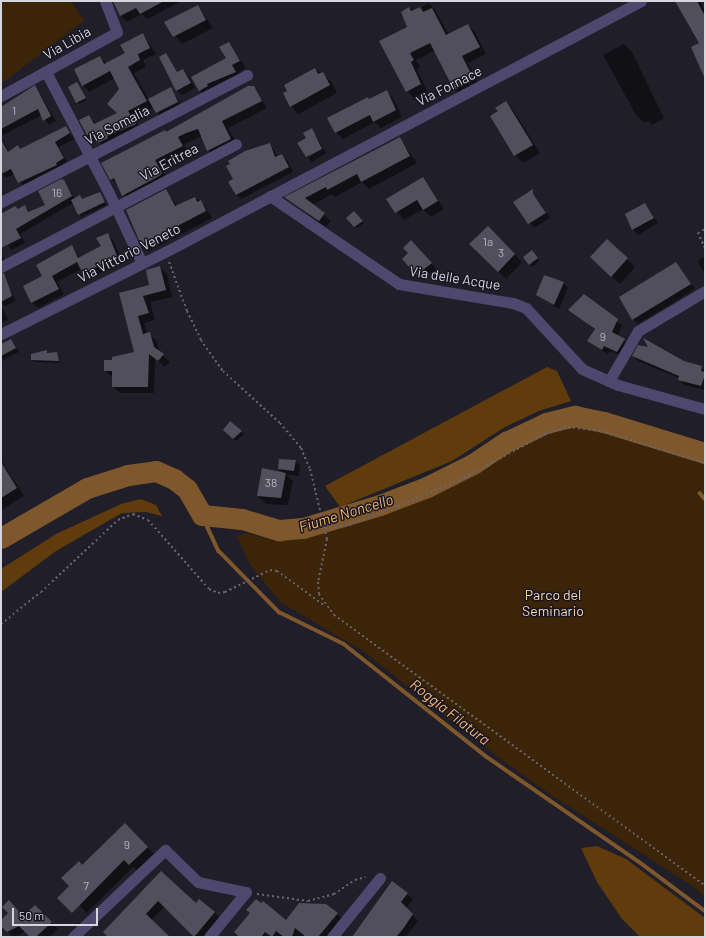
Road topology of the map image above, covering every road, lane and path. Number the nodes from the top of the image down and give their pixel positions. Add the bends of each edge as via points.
1 (105, 1) edge
2 (642, 1) edge
3 (46, 72) junction
4 (247, 75) dead end
5 (1, 96) edge
6 (236, 144) dead end
7 (90, 156) junction
8 (270, 196) junction
9 (1, 202) edge
10 (116, 207) junction
11 (705, 229) edge
12 (705, 248) edge
13 (165, 252) junction
14 (142, 263) junction
15 (1, 267) edge
16 (705, 291) edge
17 (1, 334) edge
18 (609, 381) junction
19 (705, 409) edge
20 (705, 463) edge
21 (325, 528) junction
22 (328, 608) junction
23 (1, 624) edge
24 (380, 878) joint
25 (705, 886) edge
26 (246, 892) junction
27 (73, 937) edge
28 (209, 937) edge
29 (332, 937) edge

1 - 3 street, Via Libia via 117,32
2 - 8 street, Via Fornace
3 - 5 street, Via Libia
3 - 7 street
4 - 7 street, Via Somalia
6 - 10 street, Via Eritrea
7 - 9 street, Via Somalia
7 - 10 street
8 - 13 street, Via Vittorio Veneto
8 - 18 street, Via delle Acque via 398,284 513,303 526,308 582,369
10 - 14 street
10 - 15 street, Via Eritrea
11 - 12 path via 698,234
13 - 14 street, Via Vittorio Veneto
13 - 21 path via 201,340 223,371 280,423 301,448 310,469
14 - 17 street, Via Vittorio Veneto
16 - 18 street via 638,331
18 - 19 street, Via delle Acque via 662,399
20 - 21 path via 602,431 568,427 545,434 460,480 412,500 349,524
21 - 22 path via 327,540 318,582 319,594
22 - 23 path via 276,571 270,570 232,589 218,593 209,589 148,520 133,514 118,520 41,592
22 - 25 path via 354,631
24 - 26 path via 355,880 334,894 308,901
24 - 29 street
26 - 27 street via 198,882 165,850
26 - 28 street

